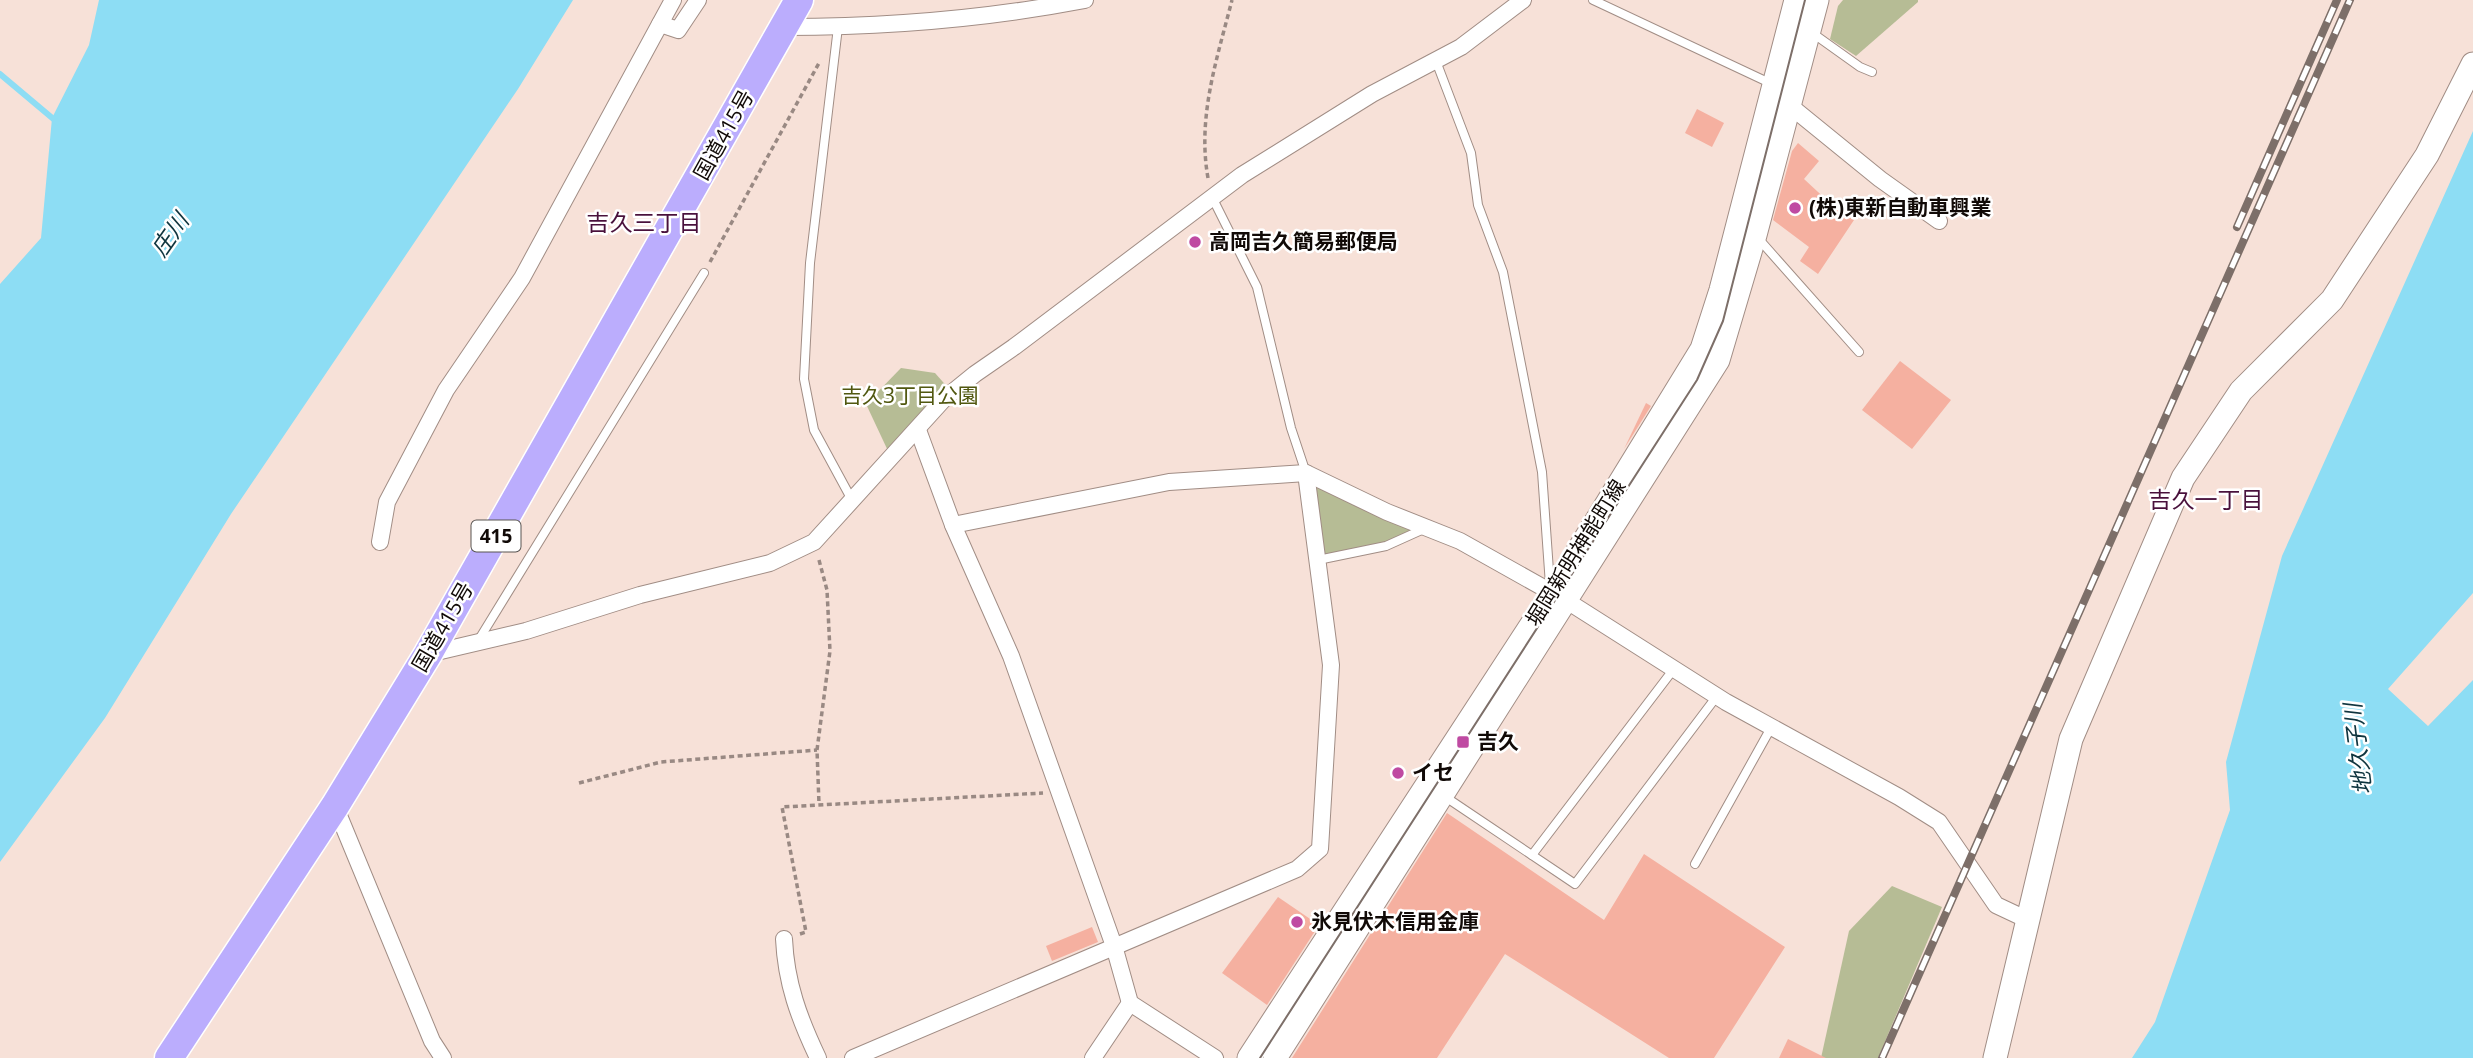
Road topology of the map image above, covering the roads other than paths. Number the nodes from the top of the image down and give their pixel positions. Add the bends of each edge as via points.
1 (673, 0) edge
2 (698, 0) edge
3 (799, 0) edge
4 (1085, 0) edge
5 (1523, 0) edge
6 (1593, 0) edge
7 (1797, 0) edge
8 (1817, 0) edge
9 (1006, 8) edge
10 (660, 24) junction
11 (785, 27) junction
12 (838, 27) junction
13 (1809, 30) junction
14 (1437, 61) junction
15 (2473, 64) edge
16 (1872, 72) dead end
17 (1774, 85) junction
18 (1789, 105) junction
19 (1212, 197) junction
20 (1939, 221) dead end
21 (1755, 235) junction
22 (704, 273) road end
23 (1858, 352) dead end
24 (918, 430) junction
25 (1306, 473) junction
26 (852, 500) junction
27 (953, 526) junction
28 (1428, 527) junction
29 (380, 541) dead end
30 (1318, 560) junction
31 (1559, 598) junction
32 (476, 643) junction
33 (428, 654) junction
34 (1673, 670) junction
35 (1717, 696) junction
36 (1772, 726) junction
37 (1441, 794) junction
38 (335, 806) junction
39 (1532, 855) junction
40 (1695, 864) dead end
41 (2030, 921) junction
42 (784, 939) road end
43 (1114, 946) junction
44 (1130, 1003) junction
45 (169, 1058) edge
46 (443, 1058) edge
47 (818, 1058) edge
48 (853, 1058) edge
49 (1093, 1058) edge
50 (1215, 1058) edge
51 (1249, 1058) edge
52 (1275, 1058) edge
53 (1995, 1058) edge

1 - 10 street
2 - 10 street via 678,30
3 - 11 highway, 国道415号 / 415
4 - 9 street
5 - 14 street
6 - 17 lane
7 - 17 main road, 堀岡新明神能町線
8 - 13 main road, 堀岡新明神能町線
9 - 12 street
10 - 29 street via 522,278 446,390 387,502
11 - 12 street
11 - 33 highway, 国道415号 / 415
12 - 26 lane via 810,263 804,379 814,430
13 - 16 lane
13 - 18 main road, 堀岡新明神能町線
14 - 19 street via 1372,94
14 - 31 lane via 1471,153 1478,205 1503,272 1542,472
15 - 41 main road via 2427,155 2332,300 2241,391 2183,478 2071,739
17 - 18 lane
17 - 31 main road, 堀岡新明神能町線 via 1702,349
18 - 20 street
18 - 21 main road, 堀岡新明神能町線
19 - 24 street via 975,374 943,400
19 - 25 lane via 1257,287
21 - 23 lane
21 - 31 main road, 堀岡新明神能町線 via 1718,360
22 - 32 lane
24 - 26 street
24 - 27 street
25 - 27 street via 1169,482
25 - 28 street
25 - 30 street
26 - 32 street via 814,542 771,563
27 - 43 street via 1011,656
28 - 30 lane via 1386,546
28 - 31 street
30 - 43 street via 1331,666 1320,849 1297,869
31 - 34 street
31 - 37 main road, 堀岡新明神能町線
31 - 51 main road, 堀岡新明神能町線
32 - 33 street
33 - 38 highway, 国道415号 / 415
34 - 35 street
34 - 39 lane
35 - 36 street
35 - 39 lane via 1576,884
36 - 40 lane
36 - 41 street via 1939,822 1996,905
37 - 39 lane
37 - 52 main road, 堀岡新明神能町線
38 - 45 highway, 国道415号 / 415
38 - 46 street
41 - 53 main road
42 - 47 street via 786,975 799,1020
43 - 44 street
43 - 48 street
44 - 49 street
44 - 50 street

